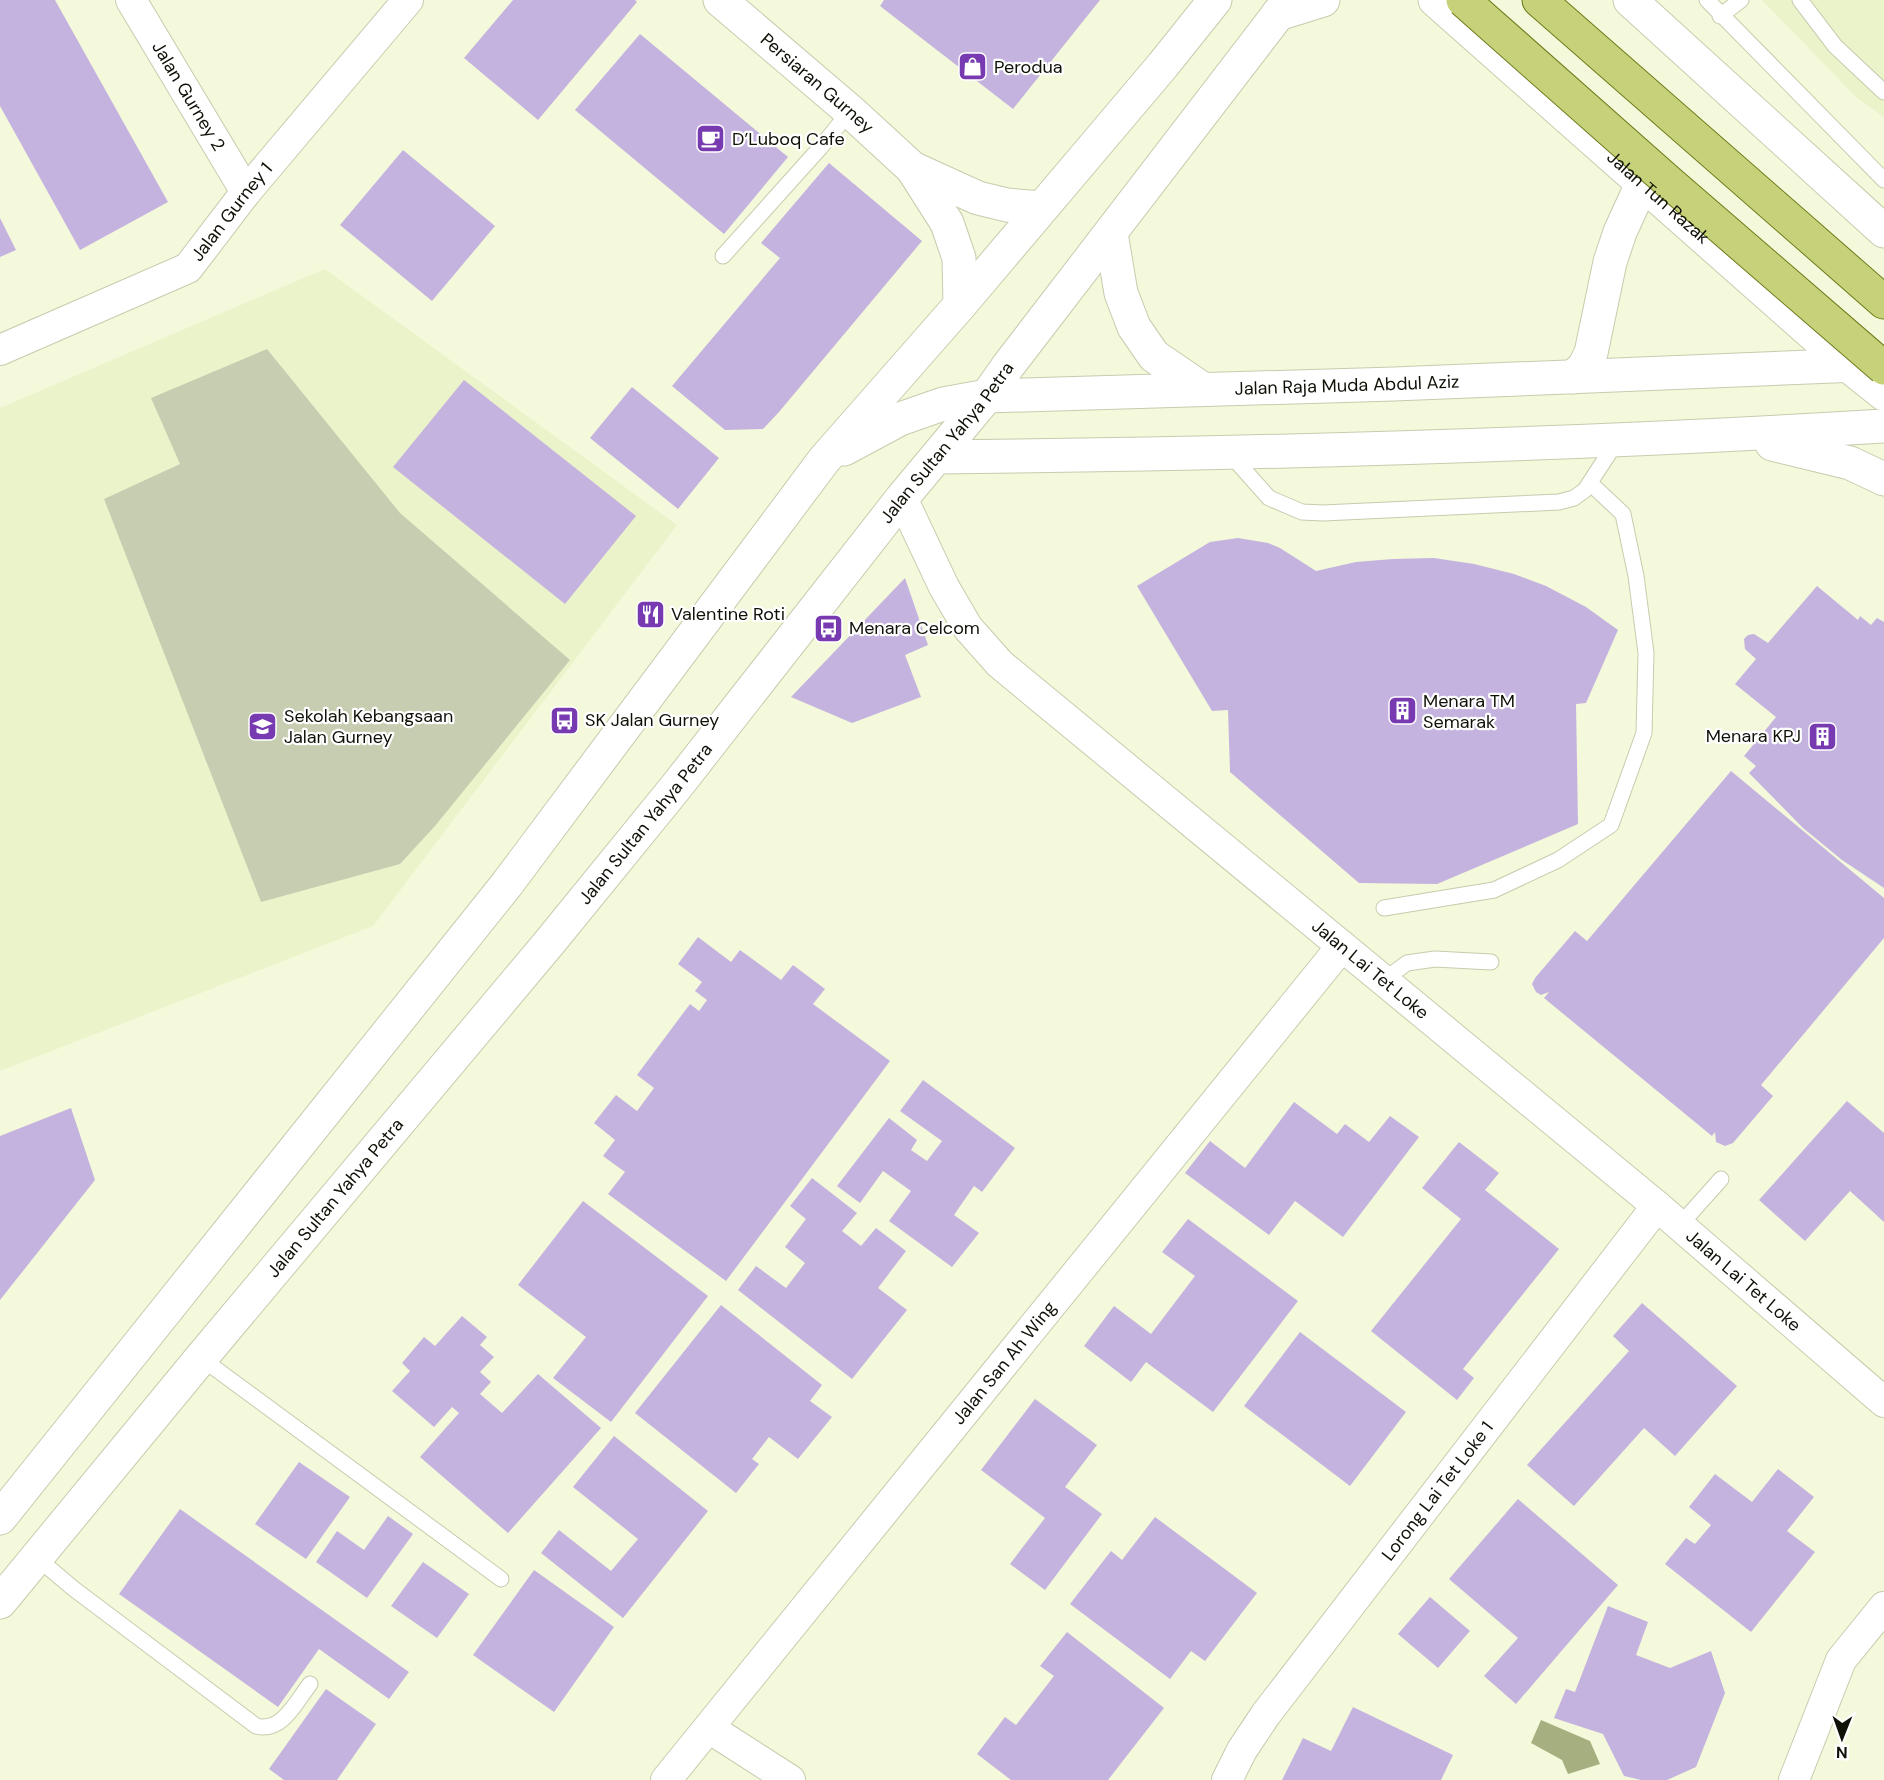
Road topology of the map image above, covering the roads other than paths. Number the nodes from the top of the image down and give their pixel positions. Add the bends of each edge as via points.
1 (131, 0) edge
2 (408, 0) edge
3 (720, 0) edge
4 (1323, 0) edge
5 (1409, 0) edge
6 (1539, 0) edge
7 (1630, 0) edge
8 (1707, 0) edge
9 (1741, 0) edge
10 (1800, 0) edge
11 (1449, 4) edge
12 (1283, 7) edge
13 (1204, 8) edge
14 (1720, 16) junction
15 (1884, 92) edge
16 (850, 111) junction
17 (912, 168) junction
18 (1884, 180) edge
19 (1642, 184) junction
20 (246, 192) junction
21 (1040, 208) junction
22 (1884, 231) edge
23 (1110, 233) junction
24 (723, 256) dead end
25 (1884, 302) edge
26 (960, 305) junction
27 (0, 350) edge
28 (1849, 366) junction
29 (1884, 366) edge
30 (1573, 377) junction
31 (1201, 388) junction
32 (1884, 394) edge
33 (987, 396) junction
34 (1884, 426) edge
35 (1733, 435) junction
36 (1617, 441) junction
37 (1228, 452) junction
38 (937, 457) junction
39 (824, 460) junction
40 (1884, 479) edge
41 (1590, 483) junction
42 (902, 498) junction
43 (1384, 908) dead end
44 (1342, 946) junction
45 (1491, 962) dead end
46 (1384, 980) junction
47 (1721, 1179) dead end
48 (1658, 1206) junction
49 (1680, 1225) junction
50 (201, 1358) junction
51 (1884, 1402) edge
52 (0, 1518) edge
53 (36, 1557) junction
54 (501, 1579) dead end
55 (0, 1602) edge
56 (1884, 1607) edge
57 (310, 1684) dead end
58 (709, 1728) junction
59 (666, 1780) edge
60 (790, 1780) edge
61 (1227, 1780) edge
62 (1794, 1780) edge

1 - 20 street, Jalan Gurney 2
2 - 20 street, Jalan Gurney 1
3 - 16 main road, Persiaran Gurney
4 - 12 main road
5 - 11 main road
6 - 25 main road
7 - 22 main road
8 - 14 lane
9 - 14 lane
10 - 15 lane via 1835,46
11 - 19 main road, Jalan Tun Razak
11 - 29 main road, Jalan Tun Razak, bridge via 1670,183
12 - 23 main road, Jalan Sultan Yahya Petra
13 - 21 main road via 1163,65
14 - 18 lane
16 - 17 main road, Persiaran Gurney
16 - 24 lane
17 - 21 main road, Persiaran Gurney via 978,198
17 - 26 main road, Persiaran Gurney via 947,223 959,258
19 - 28 main road, Jalan Tun Razak
19 - 30 main road via 1610,262 1591,353
20 - 27 street, Jalan Gurney 1 via 188,268
21 - 26 main road
23 - 31 main road via 1121,293 1134,327 1154,356
23 - 33 main road, Jalan Sultan Yahya Petra
26 - 39 main road
28 - 29 main road, Jalan Raja Muda Abdul Aziz
28 - 30 main road, Jalan Raja Muda Abdul Aziz
28 - 32 main road, Jalan Tun Razak
30 - 31 main road, Jalan Raja Muda Abdul Aziz
31 - 33 main road, Jalan Raja Muda Abdul Aziz
33 - 38 main road, Jalan Sultan Yahya Petra
33 - 39 main road, Jalan Raja Muda Abdul Aziz via 943,404 900,419
34 - 35 main road
35 - 36 main road
35 - 40 main road via 1850,463
36 - 37 main road
36 - 41 lane
37 - 38 main road
37 - 41 lane via 1269,498 1302,512 1559,502 1574,498
38 - 42 main road, Jalan Sultan Yahya Petra
39 - 52 main road via 507,884
41 - 43 lane via 1623,514 1646,654 1644,733 1611,825 1558,860 1494,890
42 - 44 street, Jalan Lai Tet Loke via 968,628 1000,664
42 - 50 main road, Jalan Sultan Yahya Petra via 564,925
44 - 46 street, Jalan Lai Tet Loke
44 - 58 street, Jalan San Ah Wing
45 - 46 lane via 1435,959 1407,963
46 - 48 street, Jalan Lai Tet Loke
47 - 49 lane
48 - 49 street, Jalan Lai Tet Loke
48 - 61 street, Lorong Lai Tet Loke 1 via 1266,1714
49 - 51 street, Jalan Lai Tet Loke
50 - 53 main road, Jalan Sultan Yahya Petra
50 - 54 lane
53 - 55 main road, Jalan Sultan Yahya Petra
53 - 57 lane via 256,1726 265,1728 281,1723
56 - 62 street via 1841,1660
58 - 59 street, Jalan San Ah Wing
58 - 60 street

